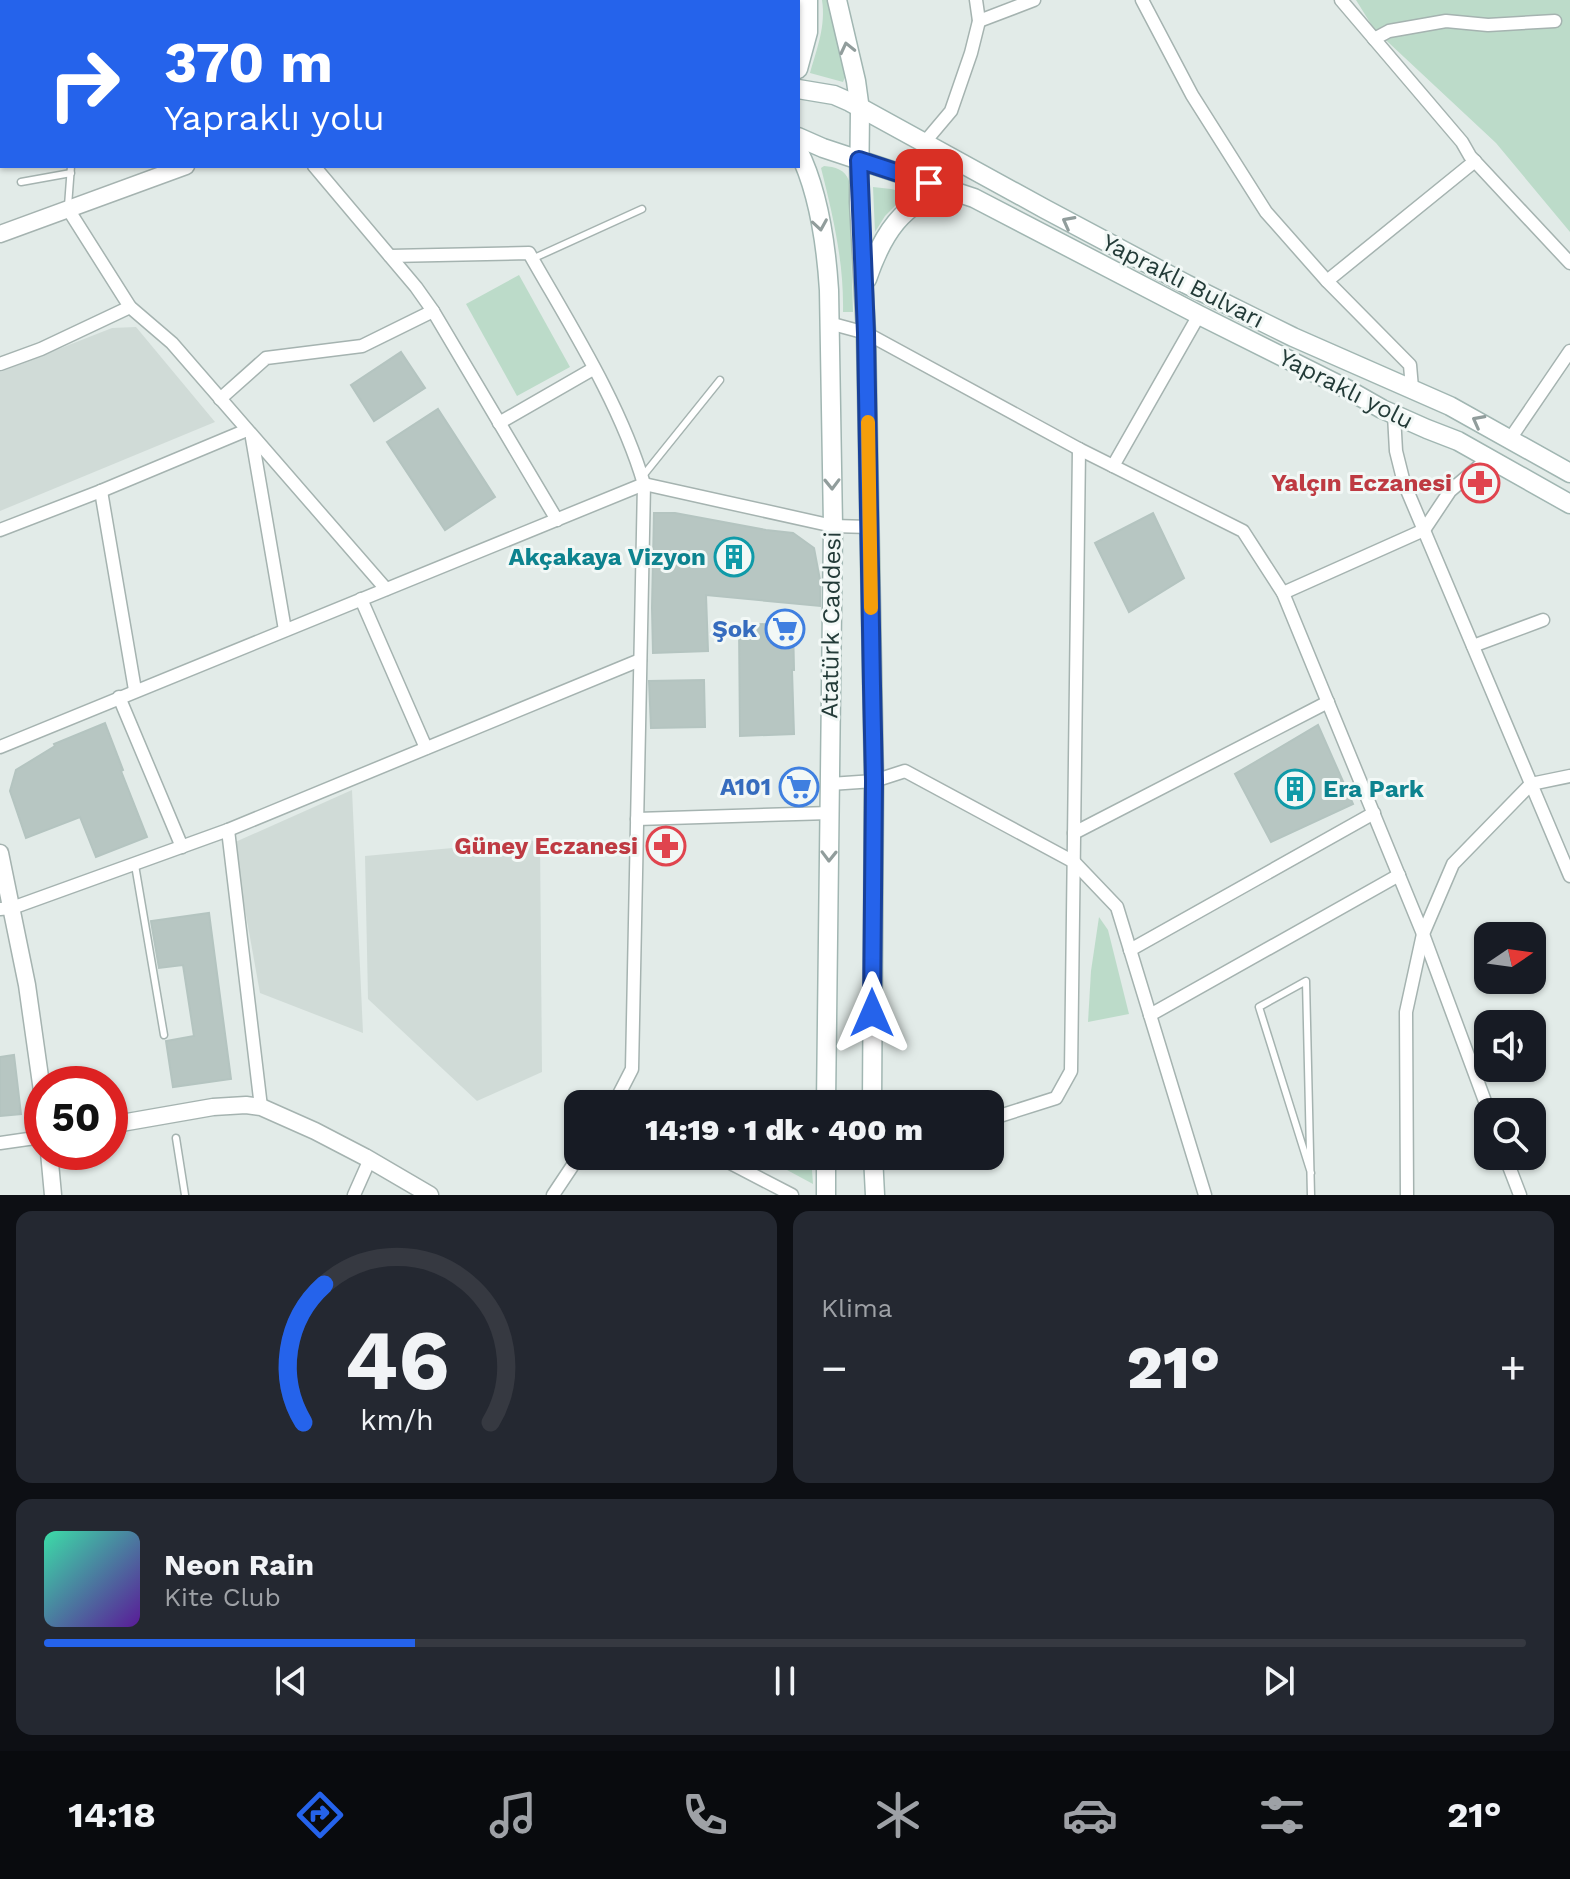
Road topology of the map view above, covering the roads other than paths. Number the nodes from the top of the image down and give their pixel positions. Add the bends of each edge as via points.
1 (808, 0) edge
2 (837, 0) edge
3 (976, 0) edge
4 (1034, 0) edge
5 (1142, 0) edge
6 (1341, 0) edge
7 (979, 21) junction
8 (1555, 21) dead end
9 (1374, 39) junction
10 (800, 62) edge
11 (800, 89) edge
12 (859, 107) junction
13 (800, 138) edge
14 (924, 143) junction
15 (800, 154) edge
16 (859, 160) junction
17 (1475, 161) junction
18 (181, 168) edge
19 (316, 168) edge
20 (71, 170) edge
21 (21, 182) dead end
22 (949, 189) junction
23 (68, 209) junction
24 (642, 209) dead end
25 (0, 234) edge
26 (390, 256) junction
27 (532, 259) junction
28 (1570, 263) edge
29 (1327, 281) junction
30 (864, 289) junction
31 (130, 307) junction
32 (433, 311) junction
33 (1199, 315) junction
34 (829, 323) junction
35 (866, 333) junction
36 (1570, 351) edge
37 (0, 364) edge
38 (593, 369) junction
39 (720, 380) dead end
40 (1393, 381) junction
41 (1414, 389) junction
42 (220, 399) junction
43 (1394, 414) junction
44 (499, 423) junction
45 (250, 432) junction
46 (1510, 439) junction
47 (1079, 449) junction
48 (1490, 457) junction
49 (1113, 466) junction
50 (1570, 473) edge
51 (643, 481) junction
52 (101, 491) junction
53 (1570, 504) edge
54 (557, 520) junction
55 (833, 526) junction
56 (870, 527) junction
57 (0, 530) edge
58 (1424, 530) junction
59 (386, 589) junction
60 (1283, 593) junction
61 (361, 599) junction
62 (1543, 620) dead end
63 (285, 630) junction
64 (1473, 646) junction
65 (640, 660) junction
66 (135, 690) junction
67 (119, 697) junction
68 (1328, 702) junction
69 (0, 747) edge
70 (426, 748) junction
71 (1570, 776) edge
72 (874, 781) junction
73 (830, 784) junction
74 (1531, 784) junction
75 (830, 813) junction
76 (1374, 813) junction
77 (637, 819) junction
78 (228, 830) junction
79 (1074, 833) junction
80 (182, 847) junction
81 (0, 853) edge
82 (1074, 862) junction
83 (135, 864) junction
84 (1399, 875) junction
85 (1570, 876) edge
86 (6, 908) edge
87 (1423, 934) junction
88 (1130, 950) junction
89 (1150, 1015) junction
90 (164, 1035) dead end
91 (38, 1066) edge
92 (622, 1090) edge
93 (826, 1090) edge
94 (872, 1090) edge
95 (1484, 1098) edge
96 (261, 1107) junction
97 (1004, 1115) edge
98 (128, 1122) edge
99 (176, 1138) dead end
100 (24, 1140) edge
101 (0, 1143) edge
102 (370, 1159) junction
103 (51, 1170) edge
104 (570, 1170) edge
105 (744, 1170) edge
106 (826, 1170) edge
107 (874, 1170) edge
108 (1510, 1170) edge
109 (1311, 1173) junction
110 (53, 1195) edge
111 (185, 1195) edge
112 (354, 1195) edge
113 (430, 1195) edge
114 (553, 1195) edge
115 (792, 1195) edge
116 (826, 1195) edge
117 (875, 1195) edge
118 (1205, 1195) edge
119 (1311, 1195) edge
120 (1407, 1195) edge
121 (1520, 1195) edge

1 - 10 main road via 808,32
12 -> 2 main road, Atatürk Caddesi
3 - 7 street
4 - 7 street
5 - 29 street via 1192,95 1266,212
6 - 9 street
7 - 14 street via 951,111
8 - 9 street via 1446,21 1389,31
9 - 17 street
11 - 12 main road, Yapraklı Bulvarı via 834,95
12 - 14 main road, Yapraklı Bulvarı
12 - 16 main road, Atatürk Caddesi
13 - 16 main road
40 -> 14 main road, Yapraklı Bulvarı via 1199,290
15 -> 34 main road, Atatürk Caddesi via 819,213
16 - 22 main road, Yapraklı yolu
16 - 30 main road, Atatürk Caddesi
17 - 28 street
17 - 29 street
18 - 23 street
19 - 26 street
20 - 21 lane
20 - 23 lane
22 - 30 main road via 924,198 890,229
22 - 33 main road, Yapraklı yolu
23 - 25 street
23 - 31 street
24 - 27 lane
26 - 27 street via 529,253
26 - 32 street
27 - 38 street
29 - 41 street via 1410,365
30 - 35 main road, Atatürk Caddesi
31 - 37 street
31 - 42 street via 172,343
32 - 42 street via 362,346 266,358
32 - 44 street
33 - 43 main road, Yapraklı yolu
33 - 49 street
34 - 35 street
34 -> 55 main road, Atatürk Caddesi
35 - 47 street
35 - 56 main road, Atatürk Caddesi
36 - 46 street
38 - 44 street
38 - 51 street via 631,444
39 - 51 lane
40 - 41 main road, Yapraklı Bulvarı
40 - 43 main road
41 - 43 main road
46 -> 41 main road, Yapraklı Bulvarı
42 - 45 street
43 - 48 main road, Yapraklı yolu
43 - 58 street via 1404,483
44 - 54 street
45 - 52 street
45 - 59 street
45 - 63 street
46 - 50 main road, Yapraklı Bulvarı
47 - 49 street
47 - 79 street
48 - 53 main road, Yapraklı yolu
48 - 58 street via 1450,491
49 - 60 street via 1243,531
51 - 54 street
51 - 55 street
51 - 65 street
52 - 57 street
52 - 66 street
54 - 59 street
55 - 56 street
55 - 73 main road, Atatürk Caddesi
56 - 72 main road, Atatürk Caddesi
58 - 60 street
58 - 64 street
59 - 61 street
60 - 68 street
61 - 63 street
61 - 70 street
62 - 64 street
63 - 66 street
64 - 74 street
65 - 70 street
65 - 77 street
66 - 67 street
67 - 69 street
67 - 80 street
68 - 76 street
68 - 79 street
70 - 78 street
71 - 74 street
72 - 73 street
72 - 82 street via 905,771
72 - 94 main road, Atatürk Caddesi
73 - 75 main road, Atatürk Caddesi
74 - 85 street
74 - 87 street via 1453,864
75 - 77 street
75 -> 93 main road, Atatürk Caddesi
76 - 84 street
76 - 88 street
77 - 92 street via 632,1069
78 - 80 street
78 - 96 street
79 - 82 street
80 - 83 street
81 - 86 street
82 - 88 street via 1117,907
82 - 97 street via 1071,1071 1056,1098
83 - 86 street
83 - 90 lane
84 - 87 street
84 - 89 street
86 - 91 street via 27,985
87 - 95 street
87 - 120 street via 1406,1012
88 - 89 street
89 - 118 street
96 - 98 street via 213,1107
96 - 102 street
99 - 111 lane
100 - 101 street
102 - 112 street
102 - 113 street
103 - 110 street
104 - 114 street
105 - 115 street
106 - 116 main road
107 - 117 main road
108 - 121 street
109 - 109 lane via 1259,1007 1306,981 1310,1141
109 - 119 lane

